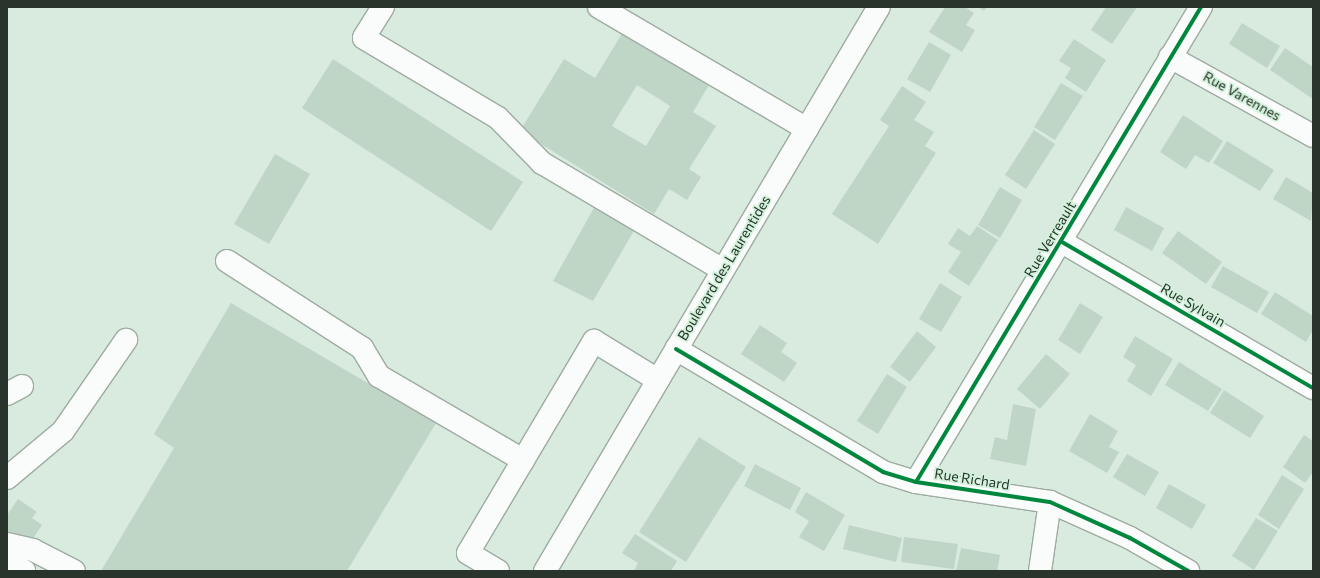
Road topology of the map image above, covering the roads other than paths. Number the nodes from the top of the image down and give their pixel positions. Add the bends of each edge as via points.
1 (383, 7) edge
2 (599, 7) edge
3 (879, 7) edge
4 (1201, 7) edge
5 (1170, 57) junction
6 (807, 129) junction
7 (1313, 136) edge
8 (1062, 242) junction
9 (227, 261) dead end
10 (723, 270) junction
11 (126, 340) dead end
12 (676, 349) junction
13 (658, 380) junction
14 (1313, 388) edge
15 (523, 460) junction
16 (7, 478) edge
17 (916, 482) junction
18 (1050, 502) junction
19 (7, 544) edge
20 (7, 561) edge
21 (24, 571) edge
22 (74, 571) edge
23 (498, 571) edge
24 (545, 571) edge
25 (1040, 571) edge
26 (1188, 571) edge

1 - 10 street via 364,38 498,118 542,163
2 - 6 street
3 - 6 street, Boulevard des Laurentides
4 - 5 street, Rue Verreault
5 - 7 street, Rue Varennes
5 - 8 street, Rue Verreault
6 - 10 street, Boulevard des Laurentides
8 - 14 street, Rue Sylvain
8 - 17 street, Rue Verreault
9 - 15 street via 362,348 379,376
10 - 12 street, Boulevard des Laurentides
11 - 16 street via 63,431
12 - 13 street, Boulevard des Laurentides
12 - 17 street, Rue Richard via 875,468
13 - 15 street via 594,341
13 - 24 street, Boulevard des Laurentides
15 - 23 street via 468,553
17 - 18 street, Rue Richard
18 - 25 street
18 - 26 street, Rue Richard via 1130,538
19 - 22 street via 38,552
20 - 21 street

